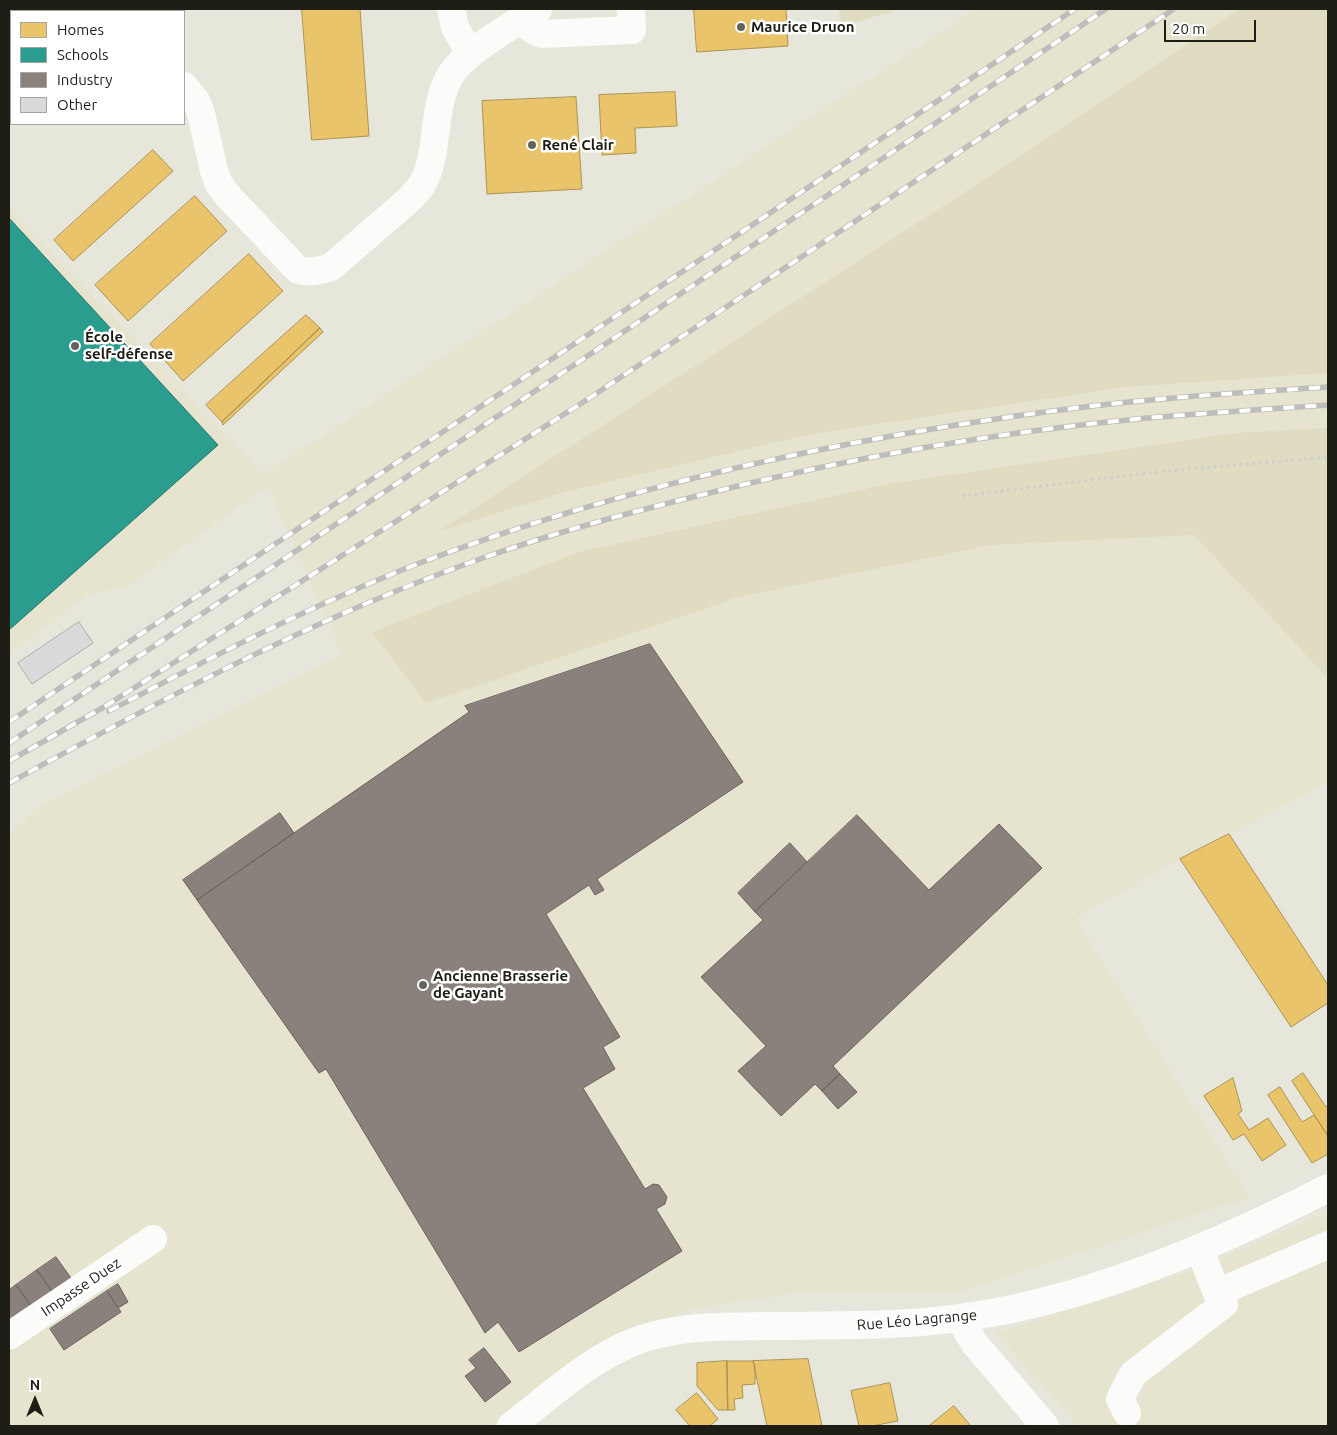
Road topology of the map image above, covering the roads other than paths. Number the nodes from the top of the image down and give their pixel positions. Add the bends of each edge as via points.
1 (451, 9) edge
2 (631, 9) edge
3 (530, 14) edge
4 (470, 54) junction
5 (185, 87) edge
6 (1328, 1188) edge
7 (153, 1239) dead end
8 (1328, 1245) edge
9 (1200, 1248) junction
10 (1217, 1293) junction
11 (959, 1318) junction
12 (9, 1336) edge
13 (1127, 1413) dead end
14 (511, 1426) edge
15 (1045, 1426) edge

1 - 4 street via 455,27
2 - 3 street via 632,30 542,34 533,30
3 - 4 street
4 - 5 street via 457,66 444,87 430,159 421,186 331,267 308,273 288,262 219,184 201,113
6 - 9 street, Rue Léo Lagrange
7 - 12 street, Impasse Duez
8 - 10 street
9 - 10 street
9 - 11 street, Rue Léo Lagrange via 1063,1296
10 - 13 street via 1224,1304 1132,1374 1120,1399
11 - 14 street, Rue Léo Lagrange via 889,1325 720,1326 657,1334 595,1361
11 - 15 street via 975,1344

